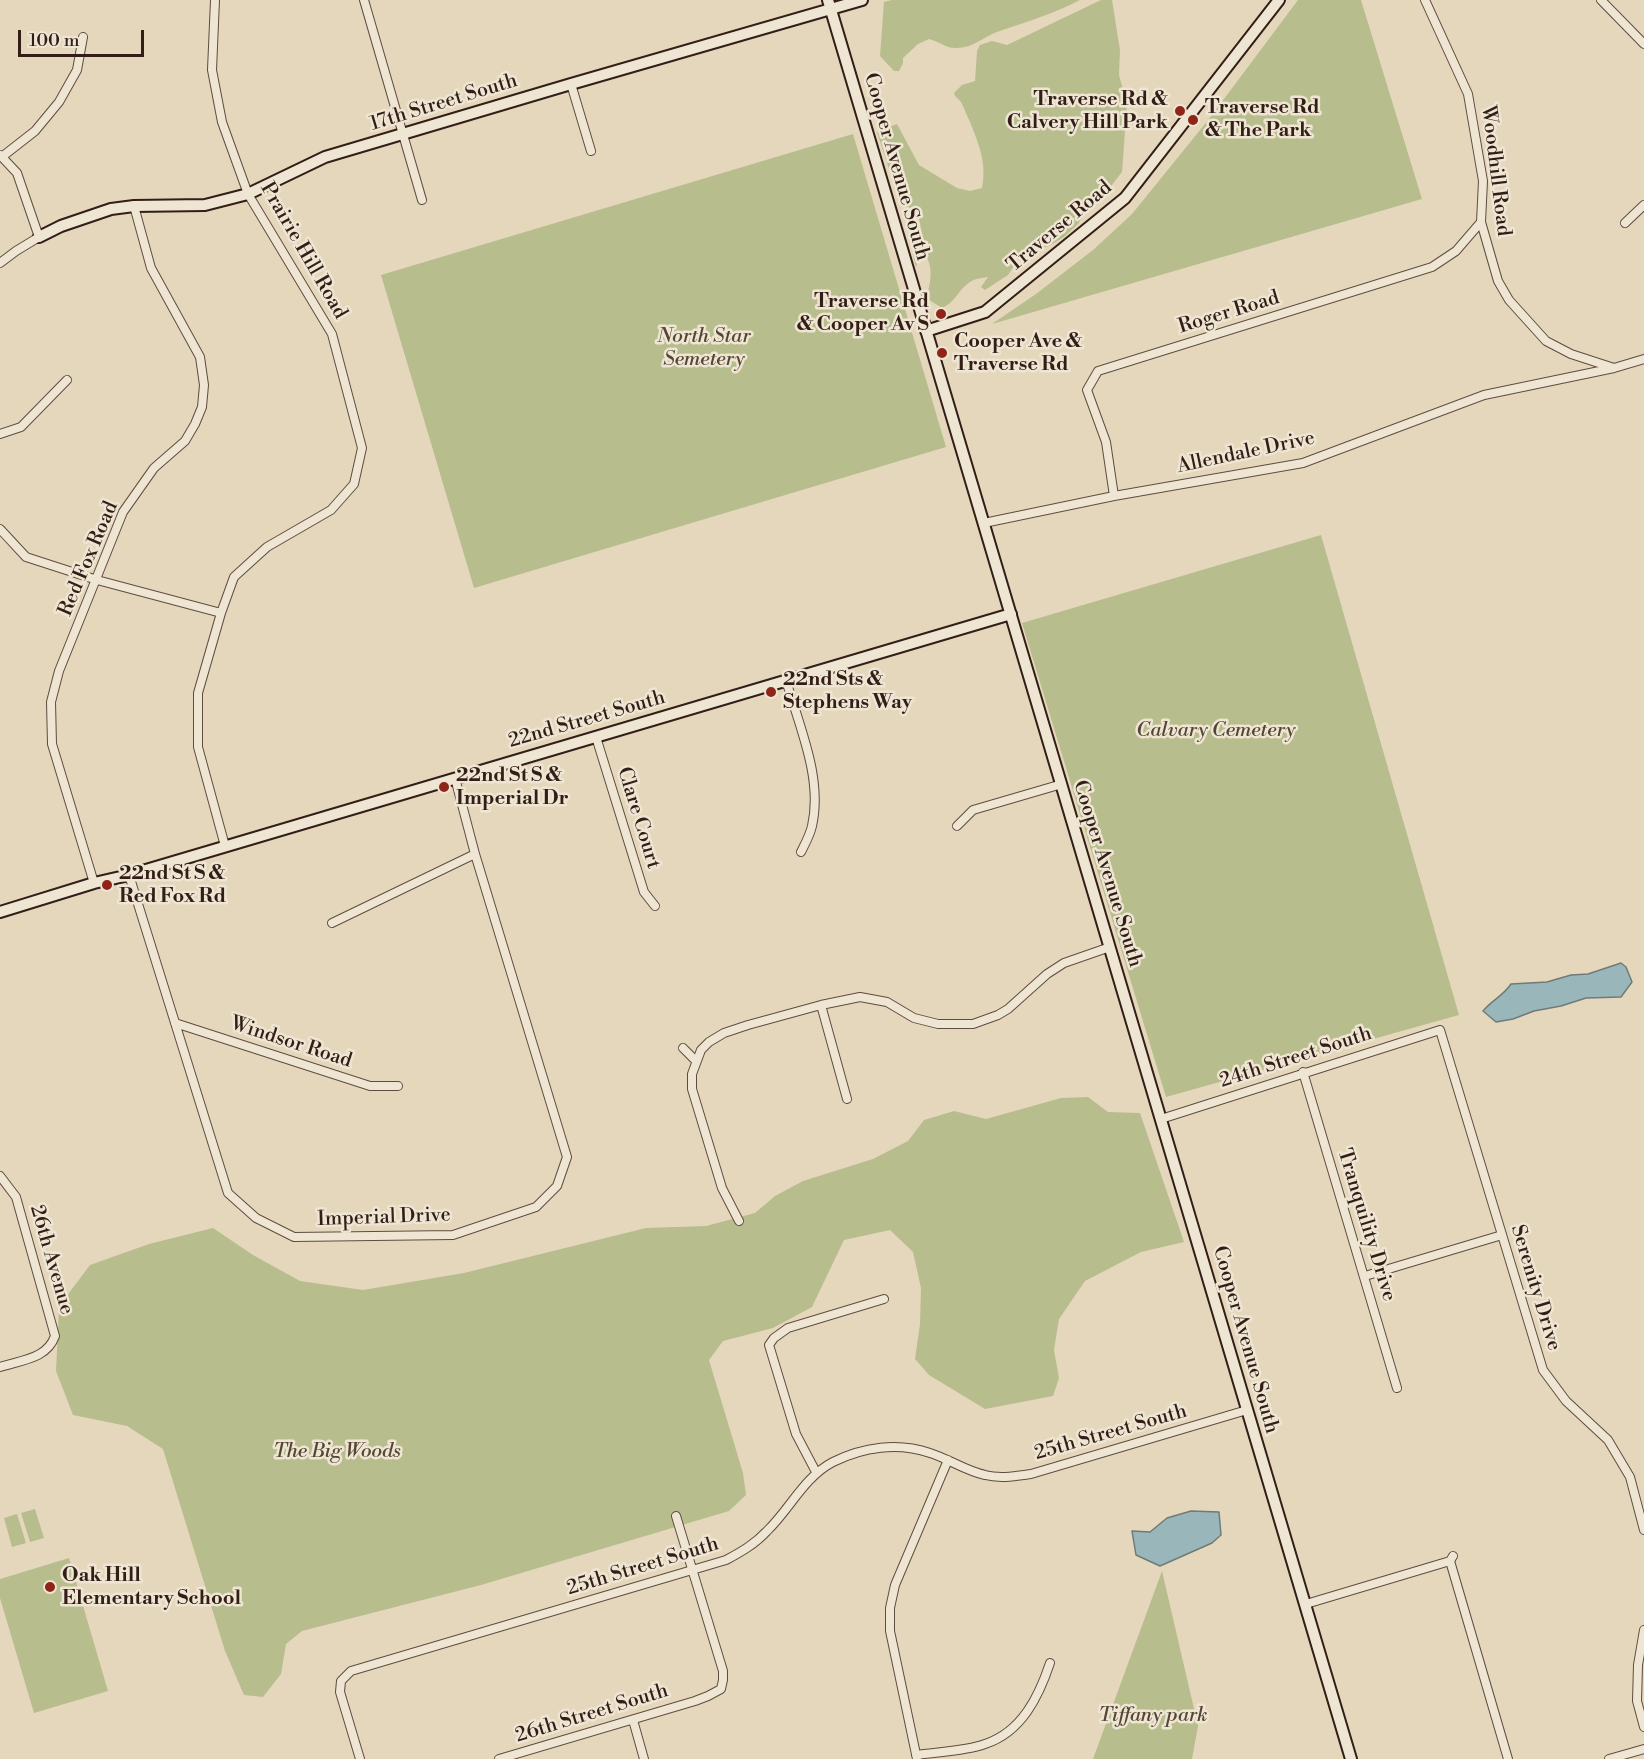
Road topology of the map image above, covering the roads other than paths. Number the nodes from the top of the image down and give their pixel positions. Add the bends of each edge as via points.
1 (214, 0) edge
2 (364, 0) edge
3 (862, 0) edge
4 (1279, 0) edge
5 (1425, 0) edge
6 (1601, 0) edge
7 (830, 5) edge
8 (83, 37) dead end
9 (1644, 44) edge
10 (571, 84) junction
11 (403, 133) junction
12 (591, 151) dead end
13 (1, 156) edge
14 (248, 194) junction
15 (422, 200) dead end
16 (1644, 205) edge
17 (134, 206) junction
18 (1481, 222) junction
19 (1625, 223) dead end
20 (39, 237) junction
21 (0, 263) edge
22 (926, 331) junction
23 (1644, 359) edge
24 (1614, 368) junction
25 (67, 380) dead end
26 (0, 434) edge
27 (1114, 496) junction
28 (984, 523) junction
29 (0, 529) edge
30 (97, 580) junction
31 (221, 613) junction
32 (1011, 614) junction
33 (786, 681) junction
34 (596, 737) junction
35 (455, 778) junction
36 (1062, 784) junction
37 (957, 826) dead end
38 (225, 846) junction
39 (801, 852) dead end
40 (475, 854) junction
41 (129, 874) junction
42 (94, 883) junction
43 (655, 906) dead end
44 (0, 912) edge
45 (332, 923) dead end
46 (1110, 947) junction
47 (821, 1005) junction
48 (174, 1023) junction
49 (1440, 1030) joint
50 (684, 1048) dead end
51 (696, 1061) junction
52 (1303, 1072) junction
53 (398, 1086) dead end
54 (847, 1099) dead end
55 (1161, 1119) junction
56 (0, 1176) edge
57 (739, 1221) dead end
58 (1502, 1235) junction
59 (1365, 1276) junction
60 (884, 1299) dead end
61 (0, 1366) edge
62 (1397, 1388) dead end
63 (1247, 1410) junction
64 (948, 1460) junction
65 (816, 1472) junction
66 (676, 1515) dead end
67 (1644, 1530) edge
68 (692, 1570) junction
69 (1306, 1604) junction
70 (1644, 1629) edge
71 (1050, 1663) dead end
72 (633, 1720) junction
73 (1644, 1727) edge
74 (1644, 1749) edge
75 (916, 1757) edge
76 (360, 1759) edge
77 (499, 1759) edge
78 (644, 1759) edge
79 (1351, 1759) edge
80 (1508, 1759) edge
81 (1609, 1759) edge

1 - 14 street, Prairie Hill Road via 212,70 222,122
2 - 11 street
3 - 7 street, 17th Street South
4 - 22 street, Traverse Road via 1125,198 985,312
5 - 18 street, Woodhill Road via 1468,94 1483,181
6 - 9 street
7 - 10 street, 17th Street South
7 - 22 street, Cooper Avenue South
8 - 13 street via 77,70 59,102 34,131
10 - 11 street, 17th Street South
10 - 12 street
11 - 14 street, 17th Street South via 325,157
11 - 15 street
13 - 20 street via 17,173
14 - 17 street, 17th Street South via 205,205
14 - 31 street, Prairie Hill Road via 332,334 362,448 354,484 331,510 267,547 234,577
16 - 19 street
17 - 20 street, 17th Street South via 111,209
17 - 30 street, Red Fox Road via 151,268 200,357 202,407 185,441 154,468 123,512
18 - 24 street, Woodhill Road via 1498,281 1509,300 1546,341
18 - 27 street, Roger Road via 1456,251 1432,267 1098,371 1088,390 1106,442
20 - 21 street
22 - 28 street, Cooper Avenue South
23 - 24 street
24 - 27 street, Allendale Drive via 1484,395 1303,463
25 - 26 street via 21,427
27 - 28 street, Allendale Drive
28 - 32 street, Cooper Avenue South
29 - 30 street via 26,557
30 - 31 street
30 - 42 street, Red Fox Road via 59,671 51,702 52,744
31 - 38 street, Prairie Hill Road via 198,693 198,747
32 - 33 street, 22nd Street South
32 - 36 street, Cooper Avenue South
33 - 34 street, 22nd Street South
33 - 39 street via 812,768 812,826
34 - 35 street, 22nd Street South
34 - 43 street, Clare Court via 644,892
35 - 38 street, 22nd Street South
35 - 40 street, Imperial Drive
36 - 37 street via 972,810
36 - 46 street, Cooper Avenue South
38 - 41 street, 22nd Street South
40 - 45 street
40 - 48 street, Imperial Drive via 567,1157 557,1186 536,1207 453,1235 294,1237 256,1218 228,1193
41 - 42 street, 22nd Street South
41 - 48 street, Imperial Drive
42 - 44 street, 22nd Street South
46 - 47 street via 1064,963 998,1015 973,1024 938,1024 914,1018 887,1002 860,997
46 - 55 street, Cooper Avenue South
47 - 51 street via 724,1033 701,1050
47 - 54 street
48 - 53 street, Windsor Road via 370,1086
49 - 52 street, 24th Street South
49 - 58 street, Serenity Drive
50 - 51 street
51 - 57 street via 692,1074 694,1098 722,1188
52 - 55 street, 24th Street South
52 - 59 street, Tranquility Drive
55 - 63 street, Cooper Avenue South
56 - 61 street, 26th Avenue via 16,1197 55,1336 43,1354
58 - 59 street
58 - 67 street, Serenity Drive via 1543,1370 1566,1401 1608,1440 1630,1476
59 - 62 street, Tranquility Drive
60 - 65 street via 788,1328 770,1345 796,1434
63 - 64 street, 25th Street South via 1010,1478 987,1476
63 - 69 street, Cooper Avenue South
64 - 65 street, 25th Street South via 915,1449 870,1449 845,1456
64 - 75 street via 895,1585 890,1608
65 - 68 street, 25th Street South via 757,1541 726,1560
66 - 68 street
68 - 72 street, 26th Street South via 723,1671 721,1689
68 - 76 street, 25th Street South via 351,1671 341,1681 340,1692
69 - 79 street, Cooper Avenue South
69 - 80 street via 1451,1559
70 - 73 street via 1636,1701
71 - 75 street via 1035,1702 1008,1732 986,1744
72 - 77 street, 26th Street South
72 - 78 street
74 - 81 street

